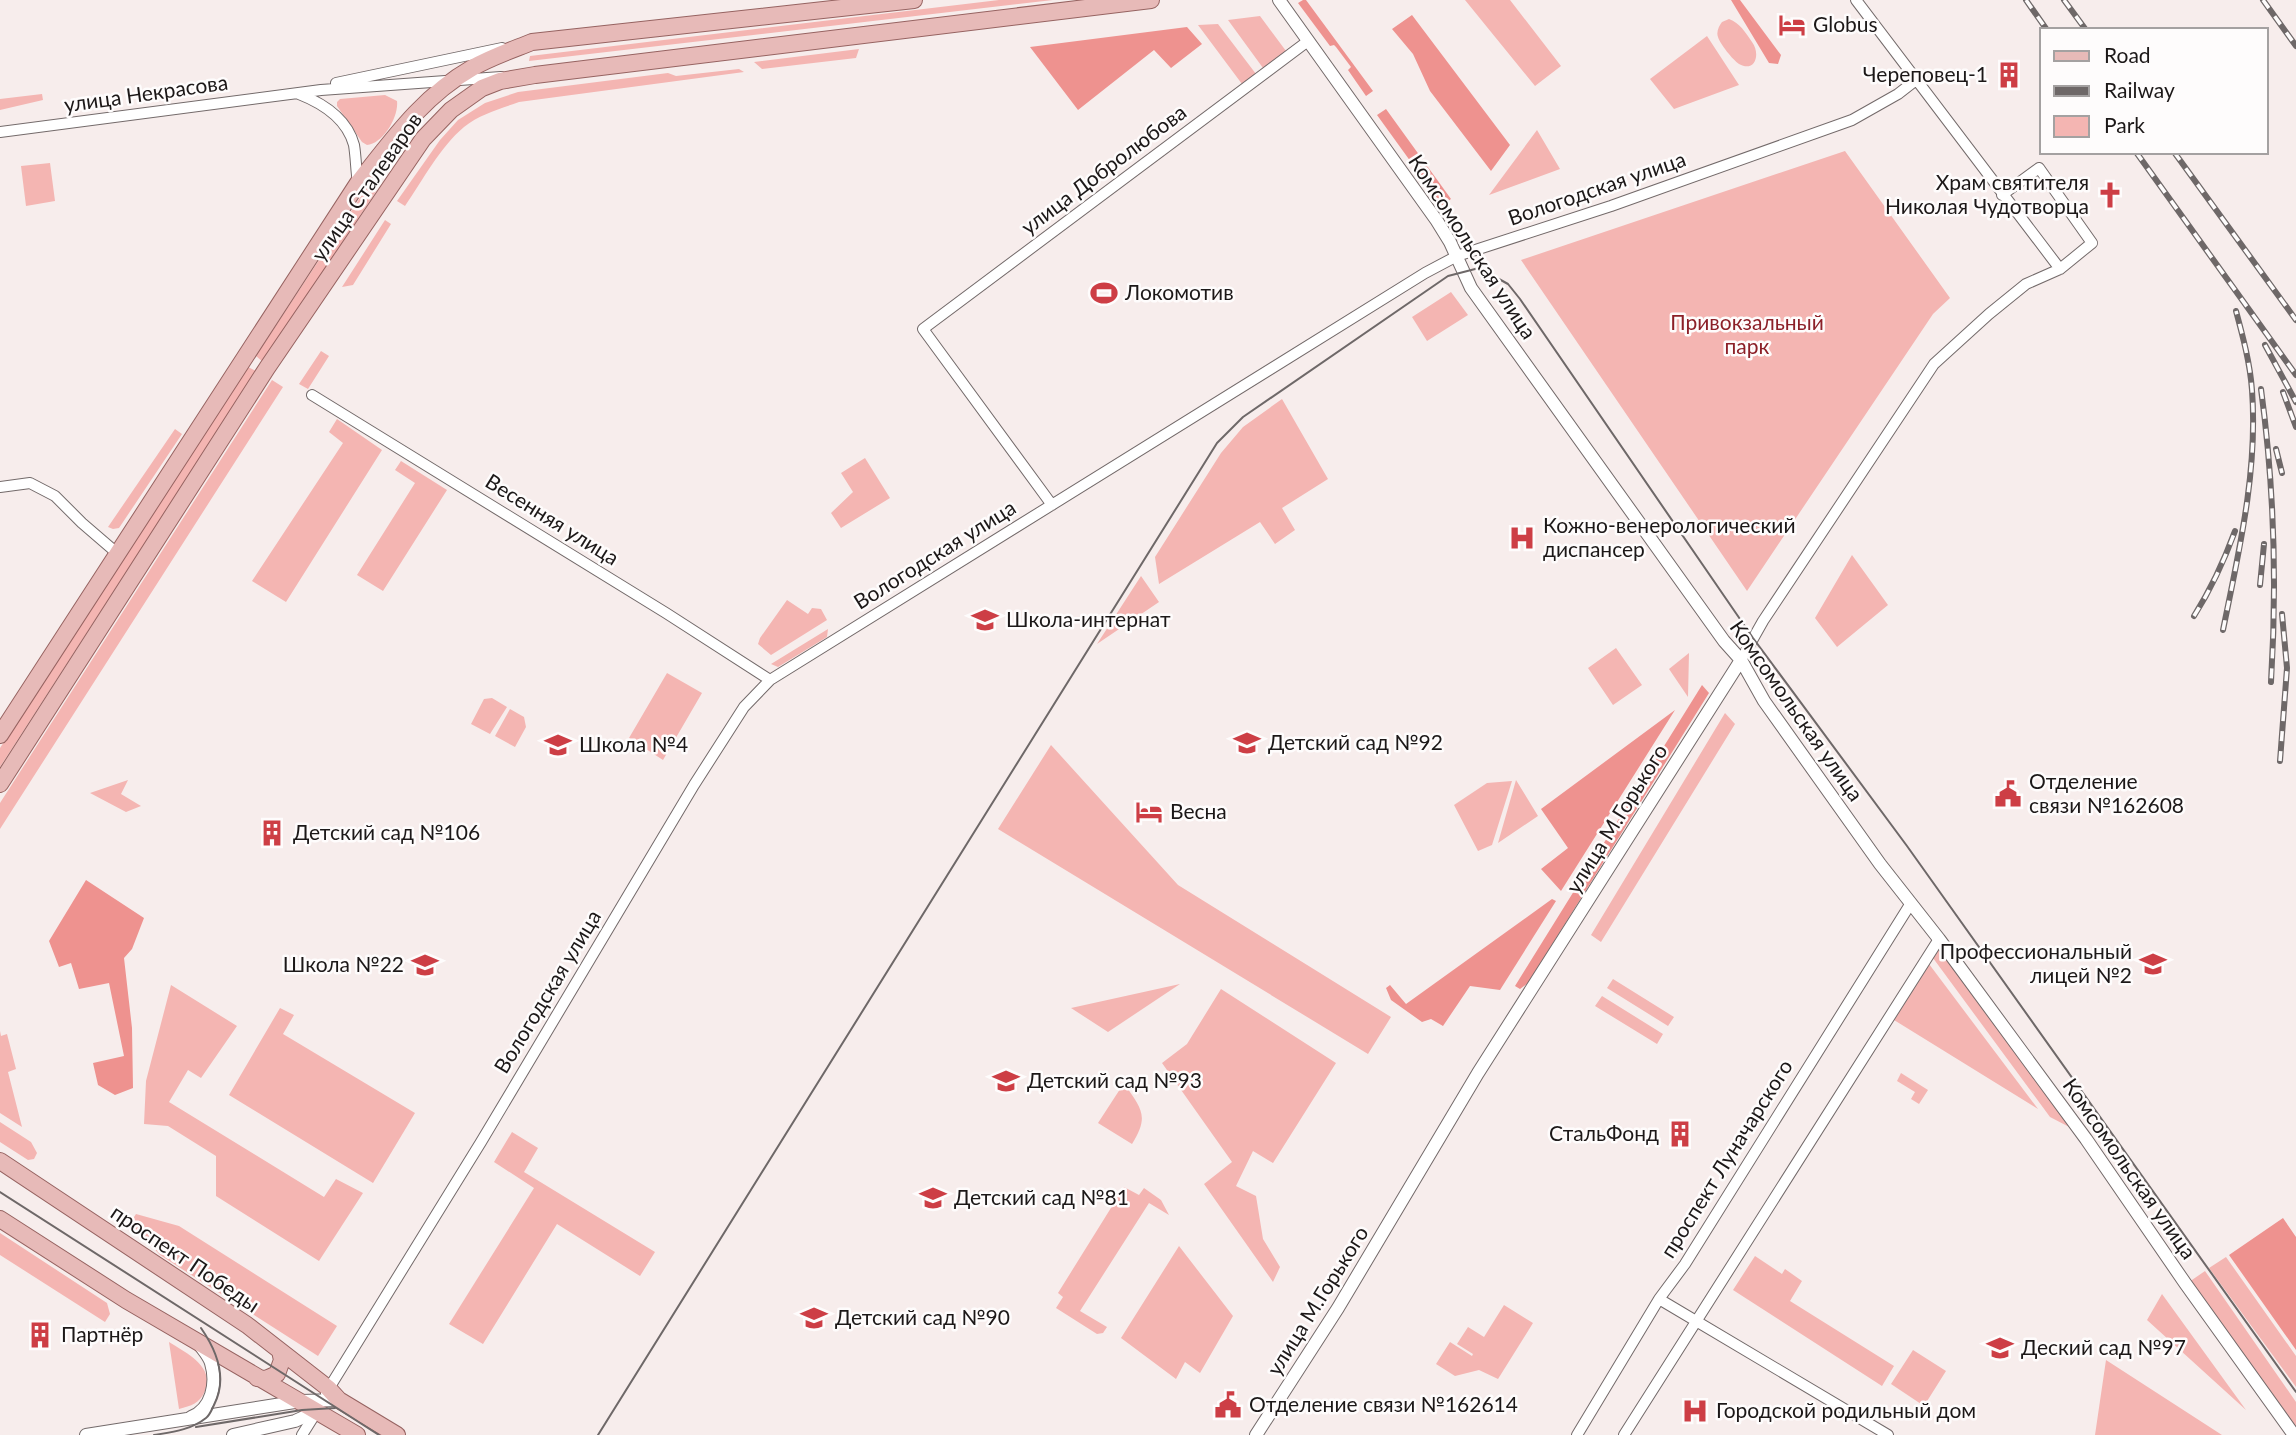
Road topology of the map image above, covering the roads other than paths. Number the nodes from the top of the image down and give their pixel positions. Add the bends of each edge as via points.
1 (914, 0) edge
2 (1151, 0) edge
3 (1279, 0) edge
4 (1856, 0) edge
5 (1308, 41) junction
6 (532, 42) junction
7 (535, 75) junction
8 (453, 79) junction
9 (1916, 80) junction
10 (297, 93) junction
11 (0, 132) edge
12 (358, 183) junction
13 (2002, 195) junction
14 (1457, 256) junction
15 (2060, 269) junction
16 (312, 395) dead end
17 (0, 487) edge
18 (1052, 505) junction
19 (118, 554) junction
20 (1741, 660) junction
21 (770, 680) junction
22 (0, 735) edge
23 (0, 784) edge
24 (1911, 903) junction
25 (1939, 939) junction
26 (0, 1161) edge
27 (0, 1219) edge
28 (1659, 1299) junction
29 (1695, 1320) junction
30 (197, 1340) junction
31 (280, 1351) junction
32 (257, 1378) junction
33 (327, 1400) junction
34 (300, 1401) junction
35 (178, 1422) junction
36 (86, 1435) edge
37 (233, 1435) edge
38 (302, 1435) edge
39 (358, 1435) edge
40 (397, 1435) edge
41 (1256, 1435) edge
42 (1577, 1435) edge
43 (1624, 1435) edge
44 (1888, 1435) edge
45 (2294, 1435) edge

1 - 6 main road, улица Сталеваров
2 - 7 main road, улица Сталеваров
3 - 5 street, Комсомольская улица
4 - 9 street
5 - 14 street, Комсомольская улица via 1437,220
5 - 18 street, улица Добролюбова via 923,329
6 - 8 main road, улица Сталеваров
6 - 10 street
7 - 8 street
7 - 23 main road, улица Сталеваров via 482,88 451,110 423,139 267,368
8 - 10 street
8 - 12 main road, улица Сталеваров via 403,125
9 - 13 street
9 - 14 street, Вологодская улица via 1852,120
10 - 11 street, улица Некрасова
10 - 12 street via 320,102 341,121 353,143
12 - 19 main road, улица Сталеваров
13 - 15 street
13 - 15 street, улица М.Горького via 2039,168 2092,243
14 - 18 street, Вологодская улица
14 - 20 street, Комсомольская улица via 1471,288
15 - 20 street, улица М.Горького via 2026,284 1934,363
16 - 21 street, Весенняя улица
17 - 19 street via 30,483 55,496
18 - 21 street, Вологодская улица
19 - 22 main road, улица Сталеваров
20 - 24 street, Комсомольская улица via 1764,701
20 - 41 street, улица М.Горького
21 - 33 street, Вологодская улица via 744,707 694,785
24 - 25 street, Комсомольская улица
24 - 28 street, проспект Луначарского
25 - 29 street
25 - 45 street, Комсомольская улица via 2087,1139
26 - 31 main road, проспект Победы
27 - 30 main road, проспект Победы
28 - 29 street
28 - 42 street, проспект Луначарского
29 - 43 street
29 - 44 street
30 - 32 main road, проспект Победы
30 - 35 street via 211,1360 213,1390 200,1413
31 - 32 main road via 277,1374
31 - 33 main road, проспект Победы
32 - 34 main road, проспект Победы
33 - 34 main road, проспект Победы
33 - 37 street via 295,1420
33 - 38 street, Вологодская улица
33 - 39 main road, проспект Победы
33 - 40 main road, проспект Победы
34 - 35 street
35 - 36 street

